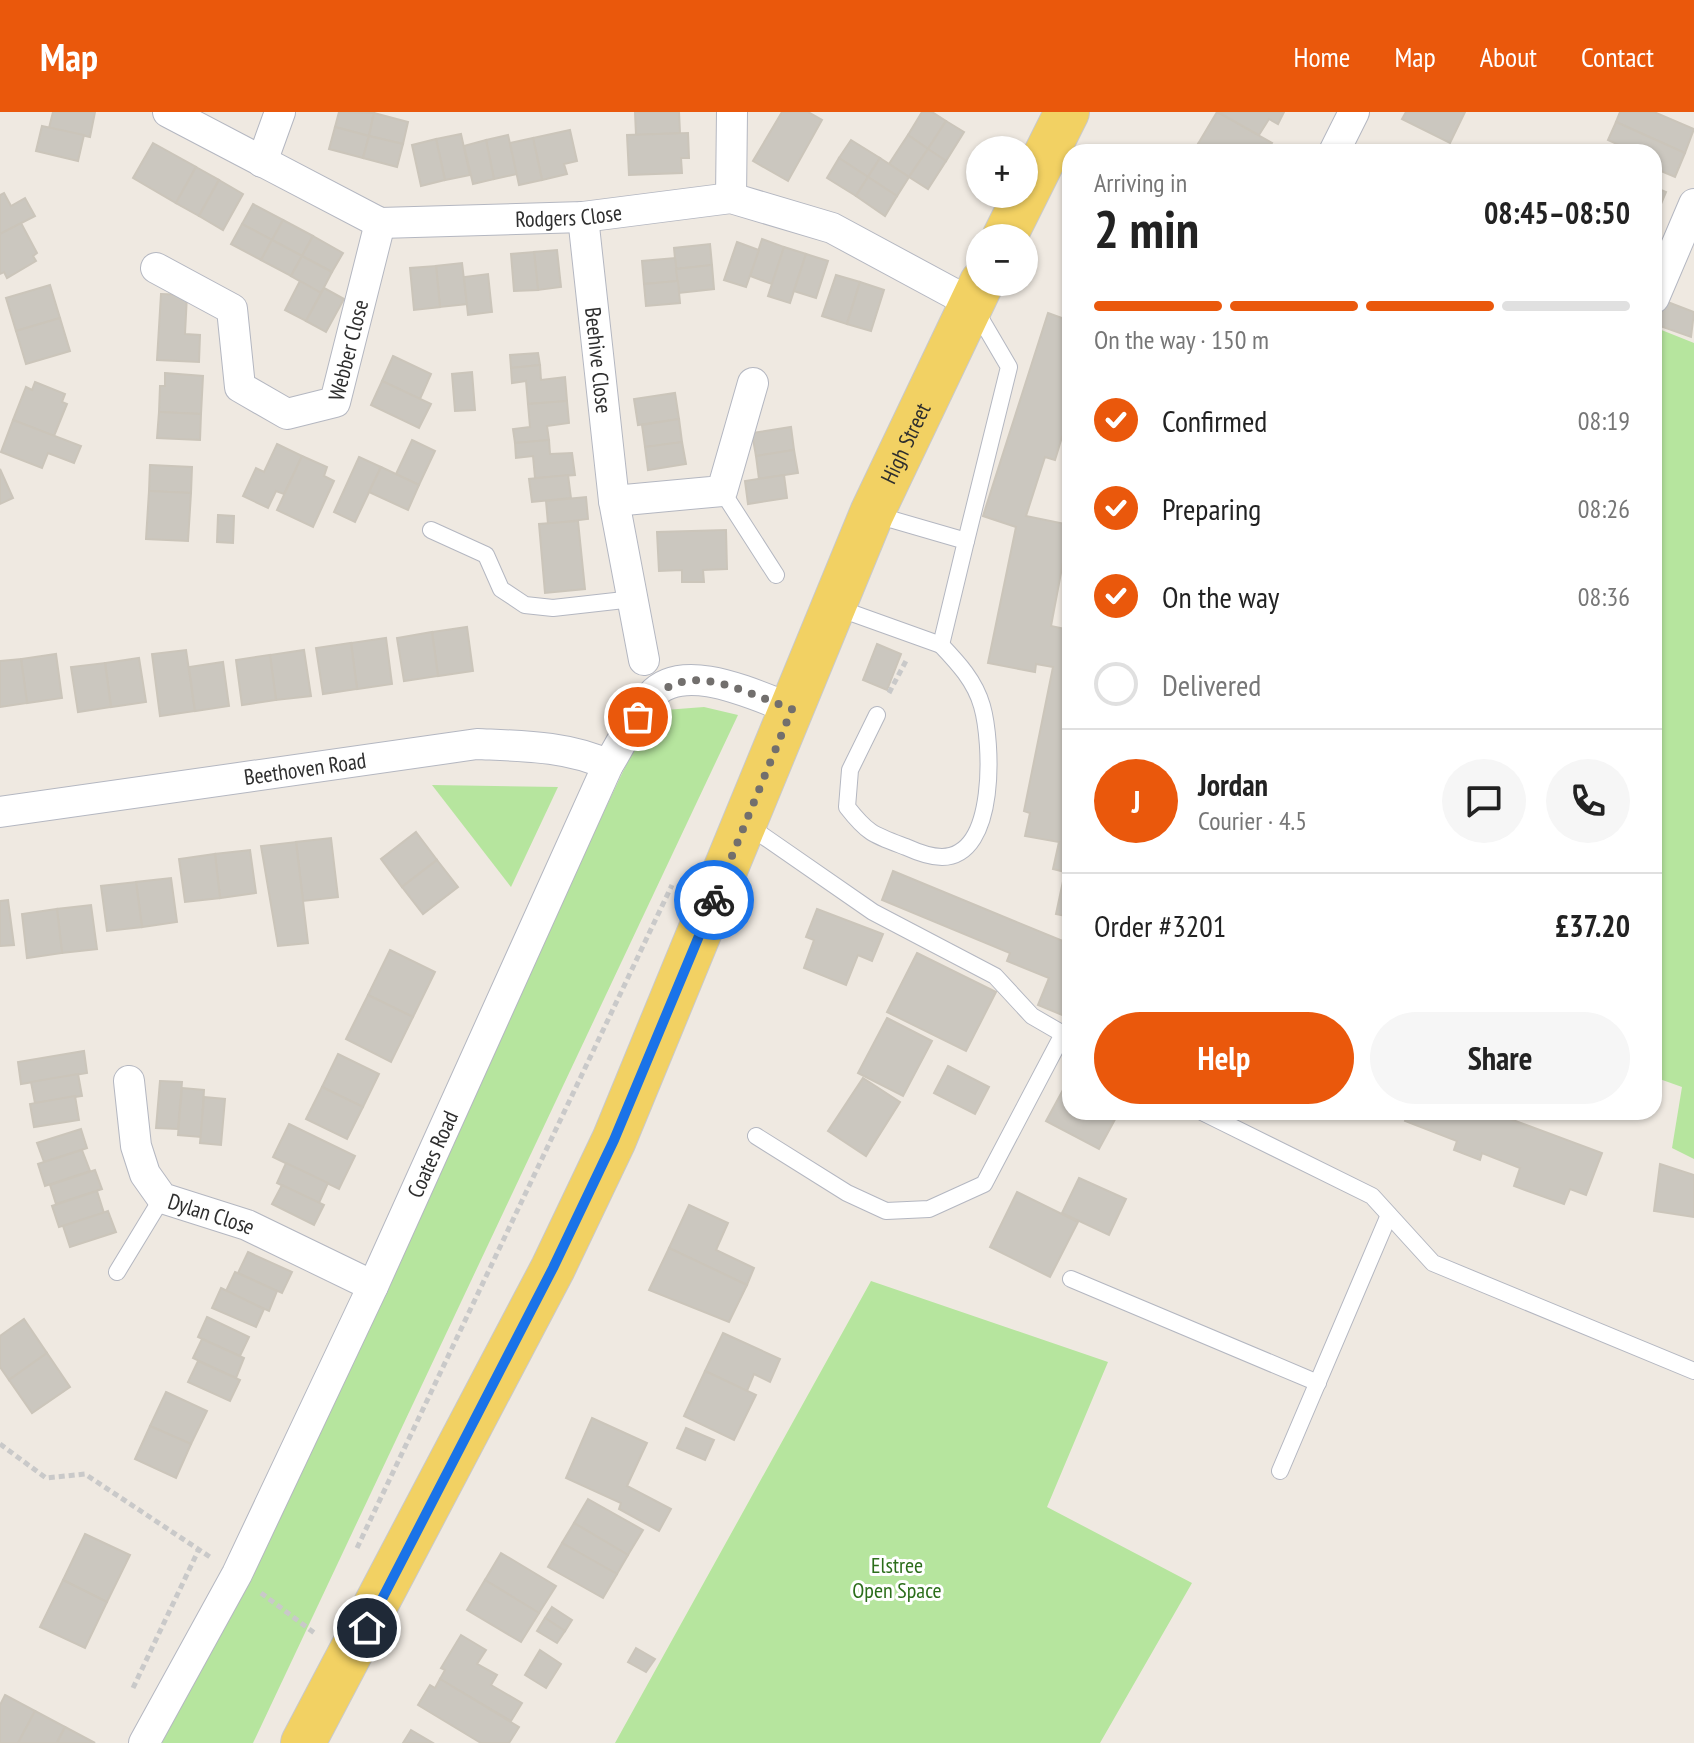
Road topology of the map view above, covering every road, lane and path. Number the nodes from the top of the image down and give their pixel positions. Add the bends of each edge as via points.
1 (168, 112) edge
2 (280, 112) edge
3 (732, 112) edge
4 (1067, 112) edge
5 (1354, 112) edge
6 (1338, 144) edge
7 (262, 162) junction
8 (731, 198) junction
9 (1694, 204) edge
10 (583, 217) junction
11 (380, 223) junction
12 (1011, 224) edge
13 (156, 268) dead end
14 (1662, 279) edge
15 (966, 288) edge
16 (976, 296) edge
17 (978, 296) edge
18 (753, 383) dead end
19 (722, 491) junction
20 (614, 501) junction
21 (872, 513) junction
22 (431, 530) dead end
23 (966, 541) junction
24 (776, 575) dead end
25 (633, 599) junction
26 (833, 606) junction
27 (919, 637) junction
28 (941, 645) junction
29 (644, 660) dead end
30 (792, 709) junction
31 (877, 715) joint
32 (608, 765) junction
33 (0, 812) edge
34 (746, 823) junction
35 (679, 871) dead end
36 (1062, 1033) edge
37 (1062, 1045) edge
38 (129, 1081) dead end
39 (1218, 1120) edge
40 (756, 1136) dead end
41 (162, 1198) junction
42 (1389, 1215) junction
43 (117, 1272) dead end
44 (1071, 1279) dead end
45 (373, 1286) junction
46 (1694, 1371) edge
47 (1318, 1383) junction
48 (0, 1444) edge
49 (1280, 1471) dead end
50 (199, 1549) junction
51 (350, 1562) dead end
52 (237, 1574) junction
53 (323, 1620) dead end
54 (334, 1645) junction
55 (309, 1648) dead end
56 (127, 1702) dead end
57 (144, 1743) edge
58 (303, 1743) edge

1 - 7 street, Rodgers Close
2 - 7 street
3 - 8 street
4 - 12 main road
5 - 6 street
7 - 11 street, Rodgers Close
8 - 10 street, Rodgers Close
8 - 15 street, Rodgers Close via 832,228
9 - 14 street
10 - 11 street, Rodgers Close
10 - 20 street, Beehive Close
11 - 13 street, Webber Close via 335,402 287,414 240,387 232,309
16 - 21 main road, High Street
17 - 23 lane via 1009,367
18 - 19 street
19 - 20 street
19 - 24 lane
20 - 25 street, Beehive Close
21 - 23 lane
21 - 26 main road, High Street
22 - 25 lane via 486,555 501,589 525,605 553,608
23 - 28 lane
25 - 29 street, Beehive Close
26 - 27 lane
26 - 30 main road, High Street
27 - 28 lane
27 - 31 path
28 - 31 lane via 965,670 982,704 988,740 985,808 976,833 963,848 944,857 920,853 866,832 847,807 850,770
30 - 32 street, Coates Road via 724,684 697,679 674,684 652,694
30 - 34 main road, High Street
32 - 33 street, Beethoven Road via 535,746 477,744
32 - 45 street, Coates Road
34 - 36 lane via 873,912 995,976 1032,1016
34 - 54 main road, High Street via 614,1140 546,1281
35 - 51 path
37 - 40 lane via 984,1184 929,1209 886,1211
38 - 41 street, Dylan Close via 136,1146 145,1174
39 - 42 lane via 1372,1196
41 - 43 lane
41 - 45 street, Dylan Close via 247,1225
42 - 46 lane via 1433,1263
42 - 47 lane
44 - 47 lane
45 - 52 street, Coates Road
47 - 49 lane
48 - 50 path via 46,1478 85,1474
50 - 52 path
50 - 56 path
52 - 54 path
52 - 57 street, Coates Road
53 - 54 path
54 - 55 path
54 - 58 main road, High Street

